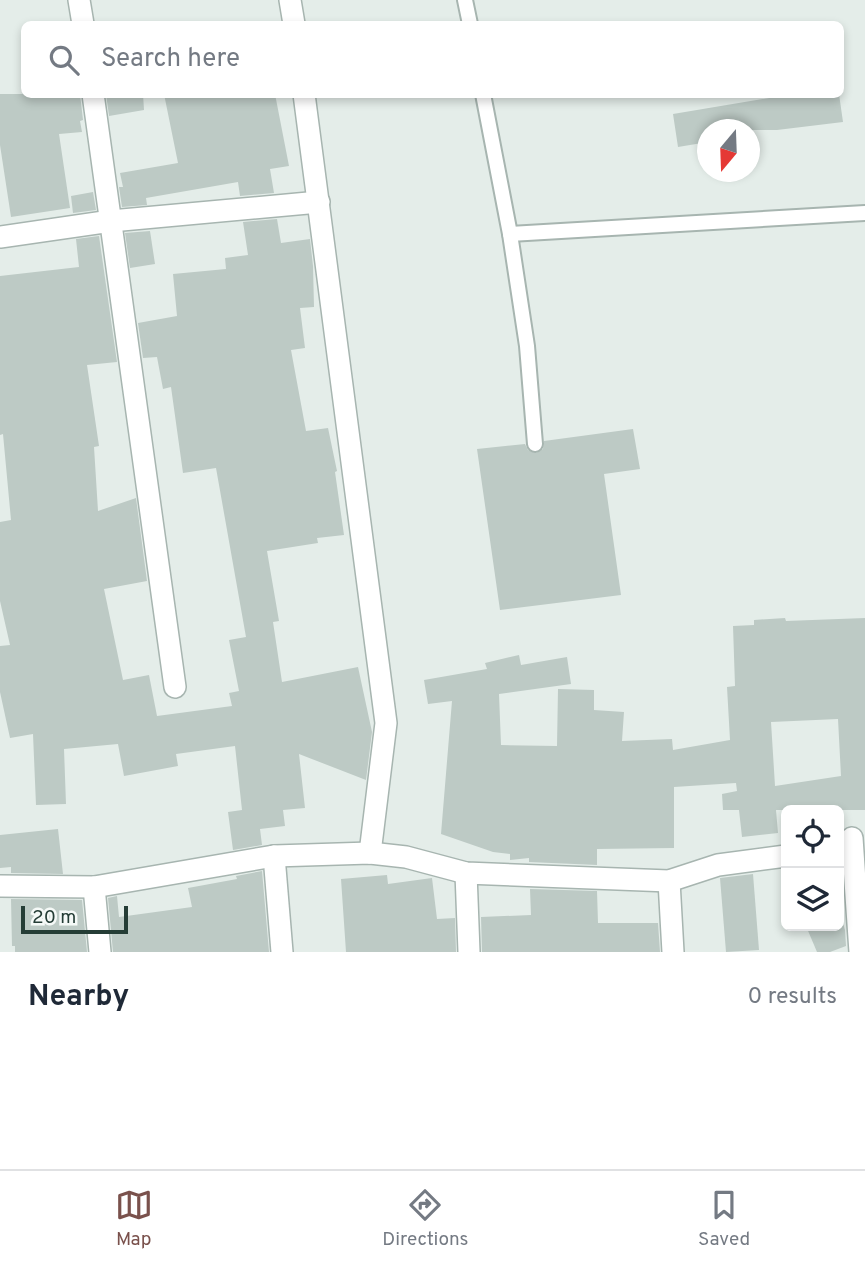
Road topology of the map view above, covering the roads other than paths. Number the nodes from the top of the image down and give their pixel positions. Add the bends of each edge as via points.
1 (79, 0) edge
2 (290, 0) edge
3 (465, 0) edge
4 (82, 21) edge
5 (294, 21) edge
6 (469, 21) edge
7 (94, 98) edge
8 (305, 98) edge
9 (484, 98) edge
10 (319, 202) junction
11 (865, 213) edge
12 (111, 221) junction
13 (510, 234) junction
14 (0, 237) edge
15 (535, 444) dead end
16 (175, 687) dead end
17 (852, 838) edge
18 (370, 853) junction
19 (275, 856) junction
20 (781, 857) edge
21 (466, 873) junction
22 (669, 881) junction
23 (0, 886) edge
24 (94, 887) junction
25 (100, 952) edge
26 (282, 952) edge
27 (469, 952) edge
28 (673, 952) edge
29 (860, 952) edge

1 - 4 street
2 - 5 street
3 - 6 lane
7 - 12 street
8 - 10 street
9 - 13 lane
10 - 12 street
10 - 18 street via 386,723
11 - 13 lane
12 - 14 street
12 - 16 street
13 - 15 lane via 527,346
17 - 29 street
18 - 19 street
18 - 21 street
19 - 24 street
19 - 26 street
20 - 22 street via 718,865
21 - 22 street
21 - 27 street
22 - 28 street
23 - 24 street
24 - 25 street

